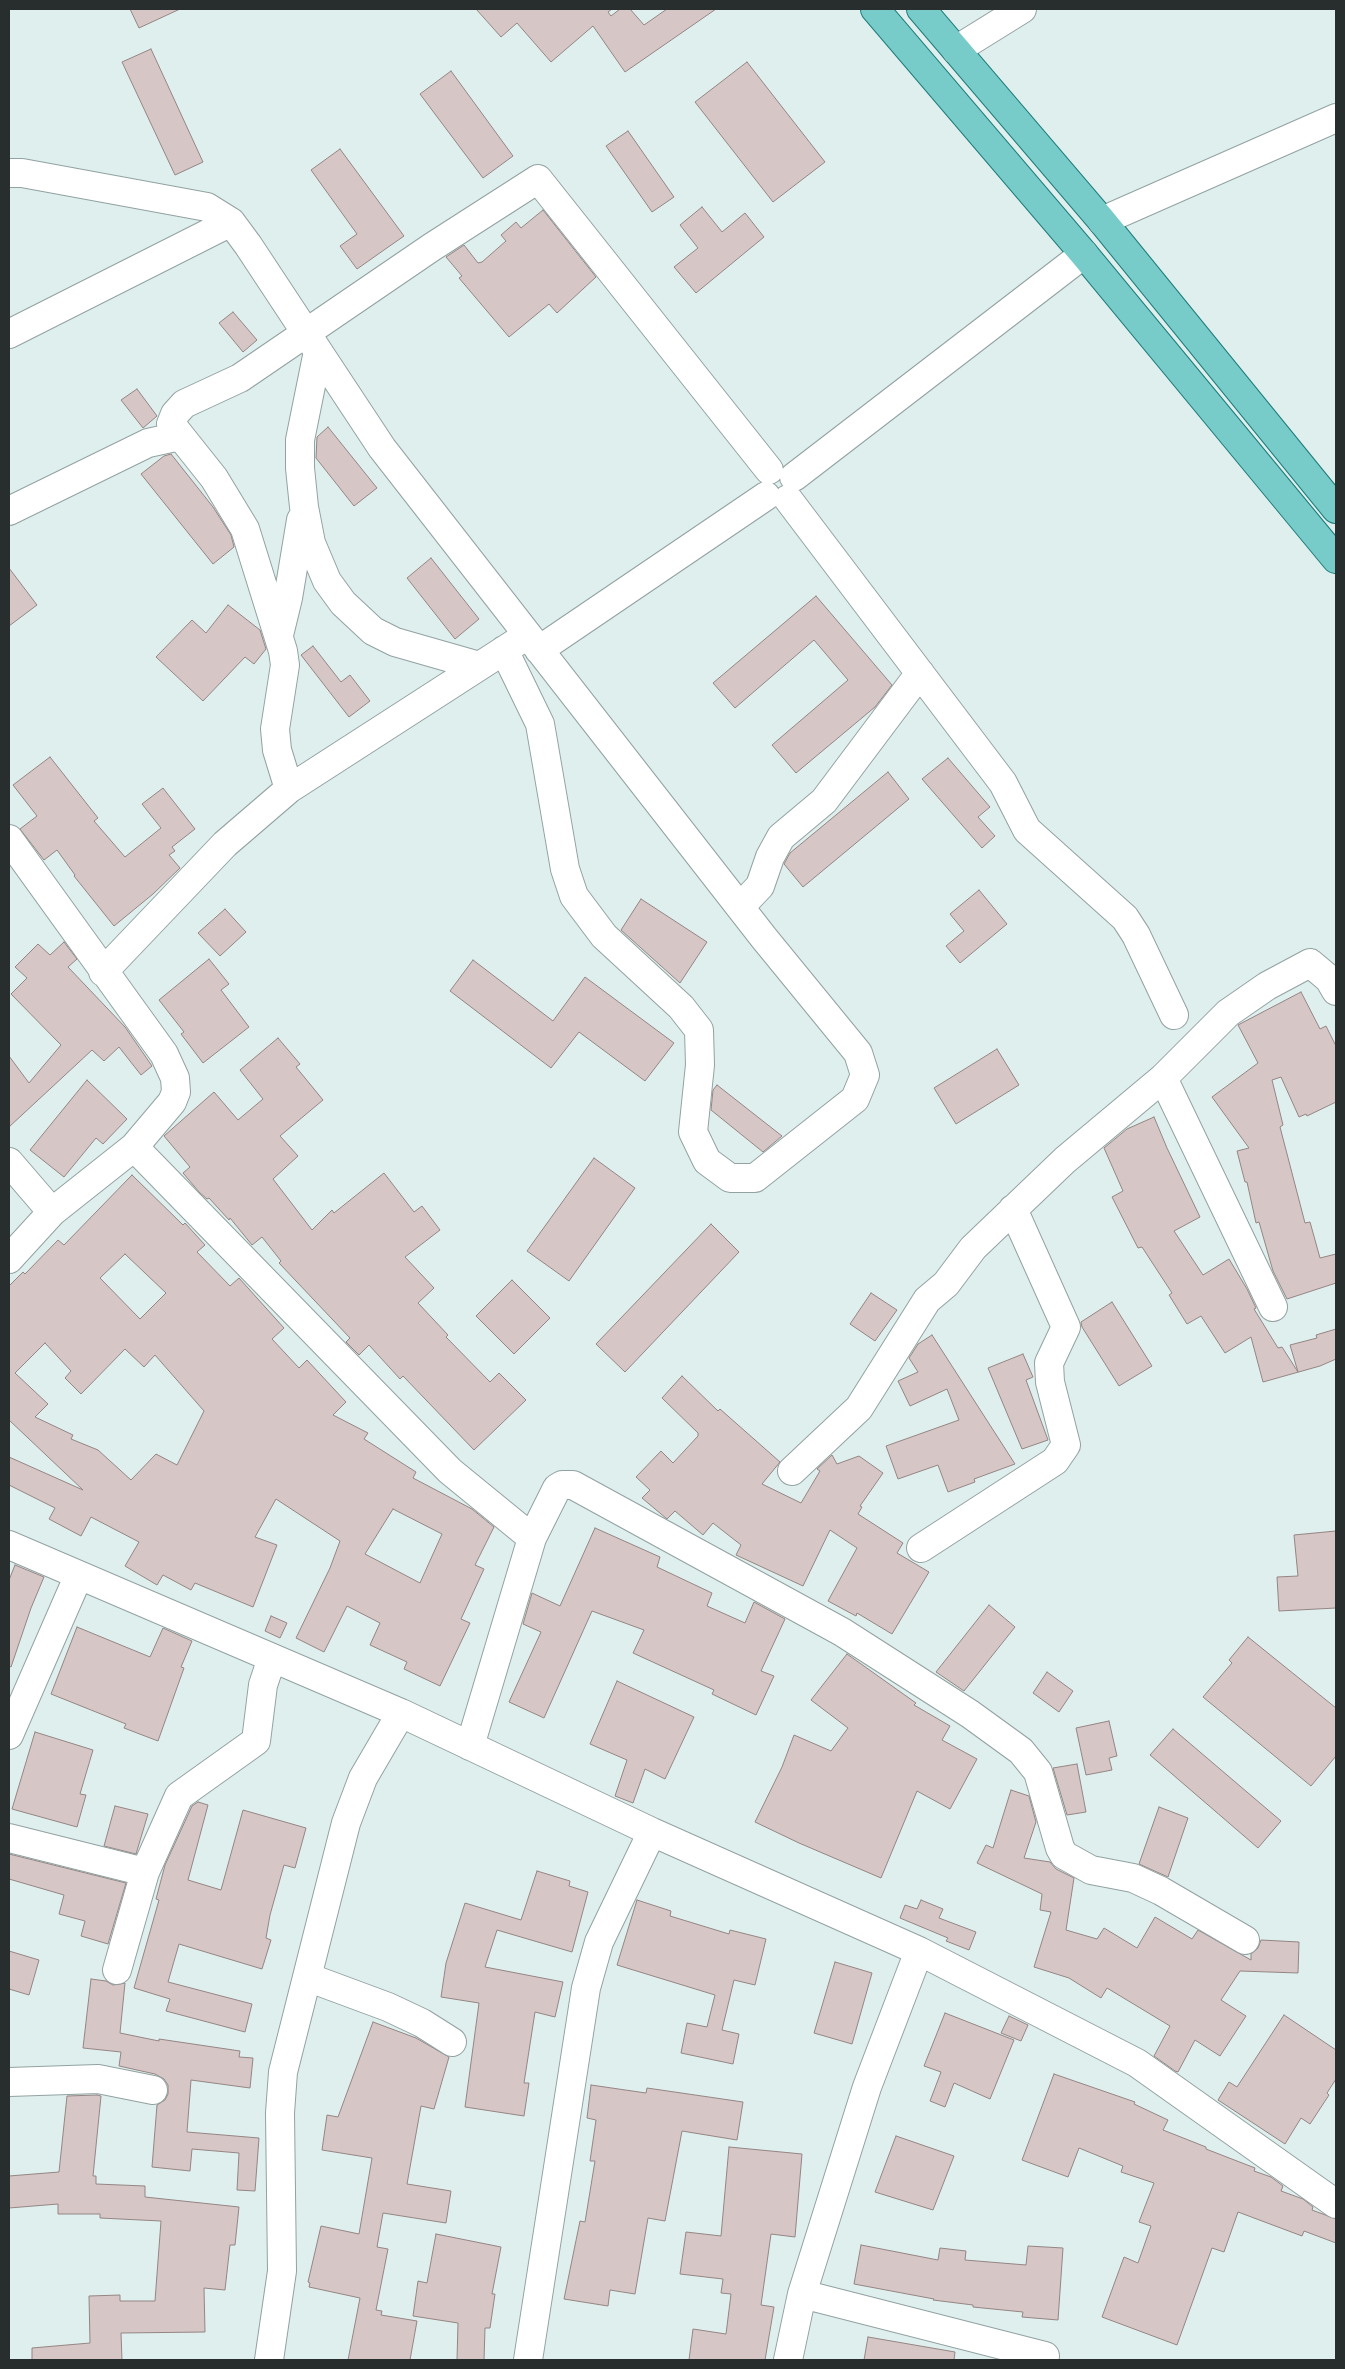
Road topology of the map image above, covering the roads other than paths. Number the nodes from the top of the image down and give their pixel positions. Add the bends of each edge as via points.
1 (875, 9) edge
2 (921, 9) edge
3 (1022, 9) edge
4 (956, 50) junction
5 (1336, 118) edge
6 (9, 173) edge
7 (1102, 221) junction
8 (231, 222) junction
9 (1084, 254) junction
10 (9, 334) edge
11 (312, 342) junction
12 (180, 436) junction
13 (779, 486) junction
14 (304, 507) junction
15 (1336, 509) edge
16 (9, 511) edge
17 (1336, 559) edge
18 (279, 636) junction
19 (533, 642) junction
20 (504, 650) junction
21 (479, 666) junction
22 (920, 673) junction
23 (289, 789) junction
24 (9, 839) edge
25 (740, 906) junction
26 (103, 972) junction
27 (1336, 991) edge
28 (1174, 1015) dead end
29 (1163, 1078) junction
30 (134, 1147) junction
31 (9, 1162) edge
32 (1013, 1208) junction
33 (52, 1212) junction
34 (9, 1259) edge
35 (1273, 1308) dead end
36 (792, 1471) dead end
37 (532, 1538) junction
38 (9, 1545) edge
39 (921, 1548) dead end
40 (78, 1576) junction
41 (272, 1658) junction
42 (401, 1713) junction
43 (9, 1736) edge
44 (470, 1746) junction
45 (652, 1832) junction
46 (9, 1838) edge
47 (145, 1872) junction
48 (1245, 1940) dead end
49 (919, 1951) junction
50 (117, 1970) dead end
51 (307, 1977) junction
52 (452, 2042) dead end
53 (9, 2082) edge
54 (154, 2090) dead end
55 (1336, 2204) edge
56 (802, 2294) junction
57 (1045, 2356) dead end
58 (269, 2360) edge
59 (528, 2360) edge
60 (788, 2360) edge

1 - 9 main road
2 - 4 main road
3 - 4 street
4 - 7 main road
5 - 7 street
6 - 8 street via 207,207
7 - 15 main road
8 - 10 street
8 - 11 street
9 - 13 street
9 - 17 main road
11 - 12 street via 184,404 171,424
11 - 13 street via 538,179
11 - 14 street via 300,440
11 - 19 street via 382,448
12 - 16 street via 148,443
12 - 18 street via 214,478 245,529
13 - 19 street
13 - 22 street
14 - 18 street
14 - 21 street via 311,543 327,582 343,603 374,631 395,642
18 - 23 street via 285,665 275,729
19 - 20 street
19 - 25 street
20 - 21 street
20 - 25 street via 540,724 565,869 574,896 604,936 681,1007 699,1030 700,1065 693,1132 707,1161 722,1173 730,1178 755,1178 855,1099 865,1075 858,1053
21 - 23 street
22 - 25 street via 824,801 781,837 760,886
22 - 28 street via 1003,783 1028,830 1125,918
23 - 26 street via 225,844
24 - 26 street
26 - 30 street via 164,1054 175,1078 176,1092 172,1102
27 - 29 street via 1329,979 1310,963 1296,970 1228,1013
29 - 32 street
29 - 35 street
30 - 33 street
30 - 37 street via 443,1464
31 - 33 street
32 - 36 street via 973,1248 946,1284 926,1300 859,1408
32 - 39 street via 1066,1327 1049,1363 1050,1382 1066,1445 1055,1461
33 - 34 street
37 - 44 street
37 - 48 street via 557,1488 573,1485 842,1632 970,1714 1021,1751 1038,1772 1064,1855 1091,1870 1133,1878 1161,1891
38 - 40 street
40 - 41 street
40 - 43 street
41 - 42 street
41 - 47 street via 263,1685 256,1741 179,1796
42 - 44 street
42 - 51 street via 363,1778 346,1823
44 - 45 street
45 - 49 street
45 - 59 street via 599,1942 586,1988
46 - 47 street
47 - 50 street
49 - 55 street via 1137,2063
49 - 56 street via 867,2087
51 - 52 street via 388,2007
51 - 58 street via 283,2072 280,2113 282,2271
53 - 54 street via 98,2079
56 - 57 street
56 - 60 street

